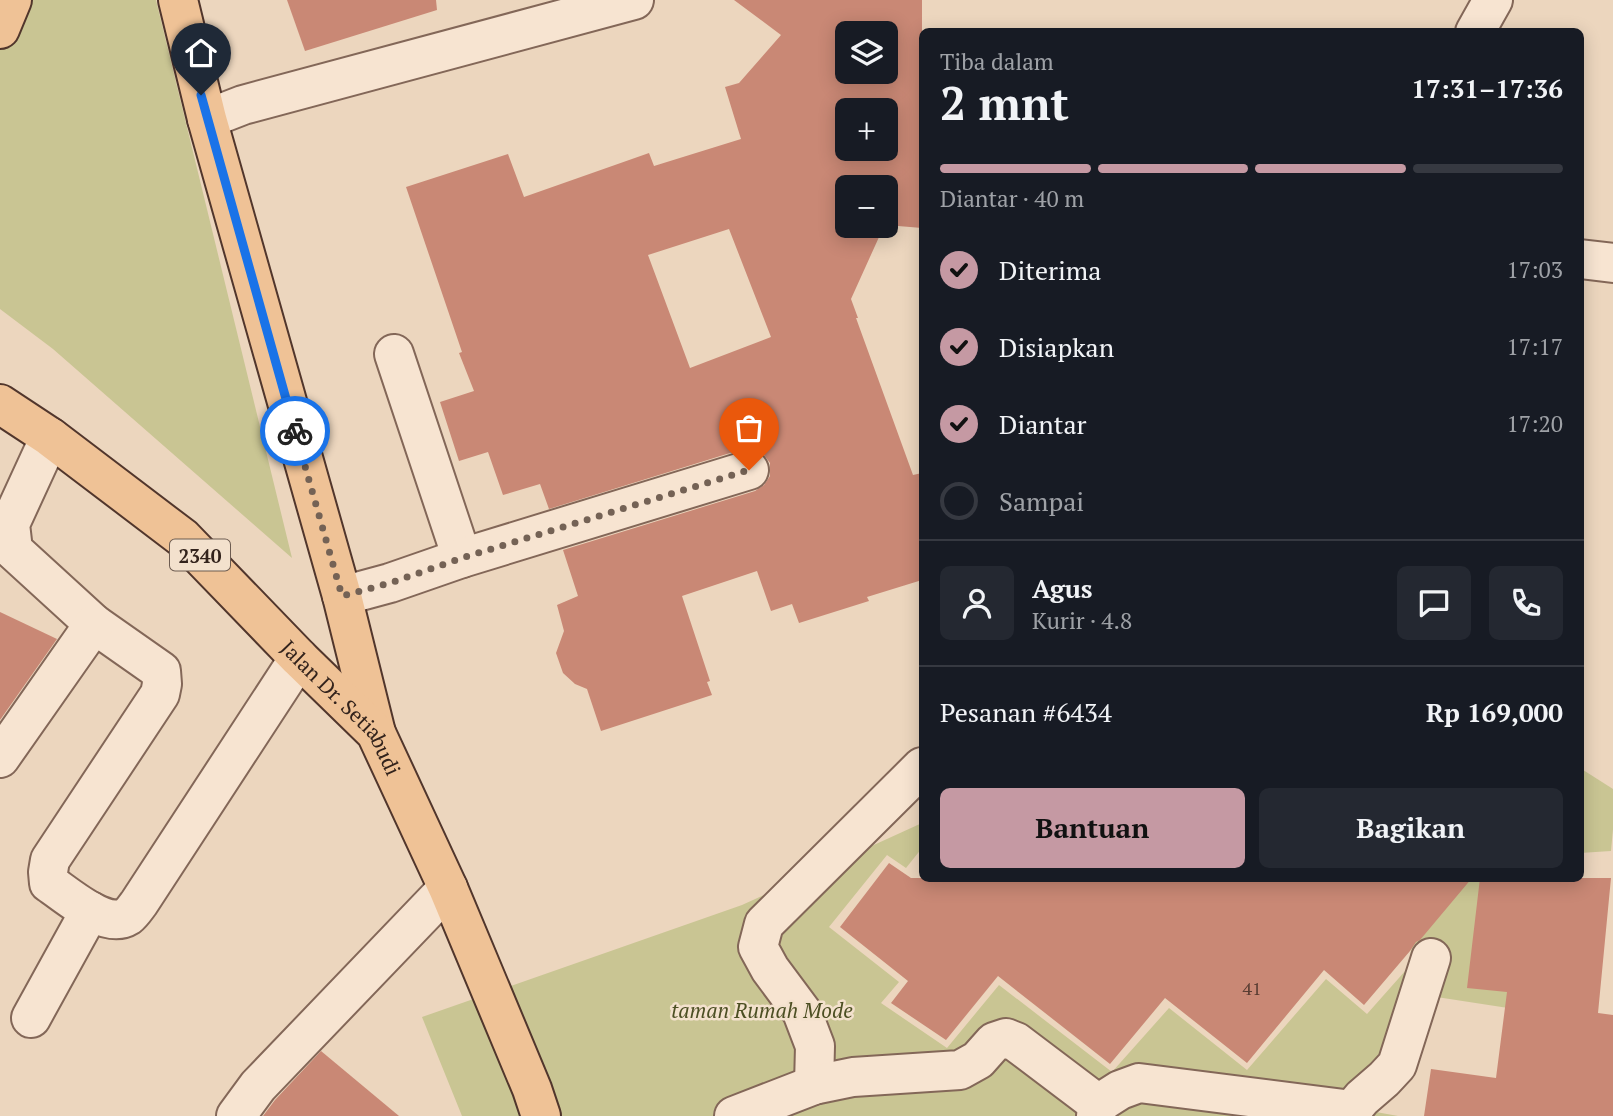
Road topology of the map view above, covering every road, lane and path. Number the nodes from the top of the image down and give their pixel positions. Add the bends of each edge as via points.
1 (12, 0) edge
2 (178, 0) edge
3 (634, 0) edge
4 (1493, 0) edge
5 (1477, 28) edge
6 (0, 29) edge
7 (207, 119) junction
8 (1584, 259) edge
9 (1613, 262) edge
10 (394, 354) dead end
11 (0, 404) edge
12 (50, 438) junction
13 (749, 470) dead end
14 (462, 558) junction
15 (342, 596) junction
16 (94, 624) junction
17 (299, 658) junction
18 (376, 733) junction
19 (0, 758) edge
20 (919, 770) edge
21 (448, 888) junction
22 (90, 911) junction
23 (1431, 958) dead end
24 (32, 1018) dead end
25 (814, 1085) junction
26 (1097, 1110) edge
27 (1352, 1113) edge
28 (236, 1116) edge
29 (541, 1116) edge
30 (734, 1116) edge

1 - 6 main road
2 - 7 main road
3 - 7 street via 243,105
4 - 5 street
7 - 15 main road
8 - 9 street
10 - 14 street
11 - 12 main road, Jalan Dr. Setiabudi / 2340
12 - 16 street via 10,524 13,550
12 - 17 main road, Jalan Dr. Setiabudi / 2340 via 183,538
13 - 14 street
14 - 15 street
15 - 18 main road
16 - 19 street
16 - 22 street via 161,671 162,684 160,695 50,860 49,883
17 - 18 main road, Jalan Dr. Setiabudi / 2340
17 - 22 street via 134,909 115,920
18 - 21 main road, Jalan Dr. Setiabudi / 2340
20 - 25 street via 764,924 758,947 802,1012 815,1046
21 - 28 street via 258,1086
21 - 29 main road, Jalan Dr. Setiabudi / 2340
22 - 24 street
23 - 27 street via 1397,1065
25 - 26 street via 853,1077 960,1070 978,1060 994,1042 1006,1038
25 - 30 street
26 - 27 street via 1120,1090 1139,1083

